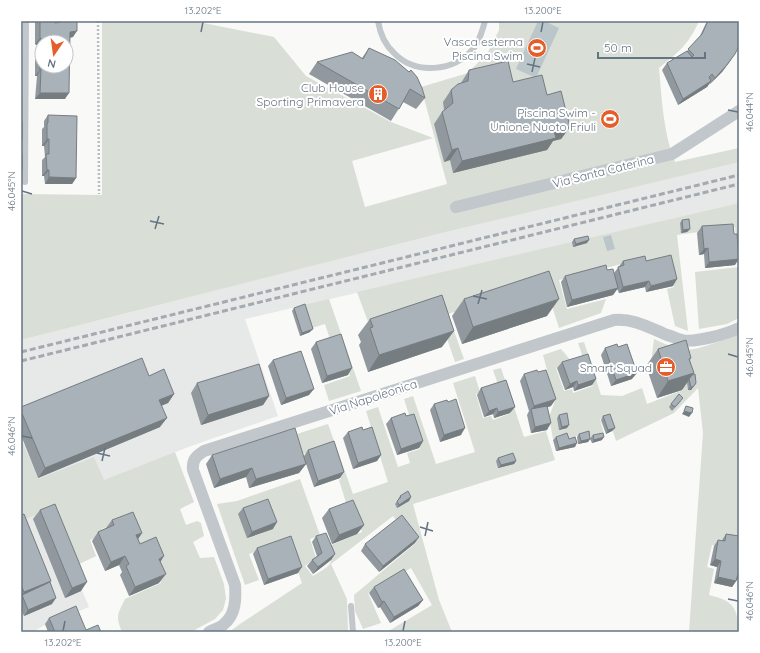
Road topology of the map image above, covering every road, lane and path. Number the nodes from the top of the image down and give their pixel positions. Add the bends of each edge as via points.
1 (26, 21) edge
2 (98, 21) edge
3 (378, 21) edge
4 (485, 21) edge
5 (739, 111) edge
6 (25, 182) dead end
7 (99, 194) dead end
8 (456, 207) dead end
9 (739, 328) edge
10 (351, 606) dead end
11 (209, 632) edge
12 (353, 632) edge

1 - 6 lane
2 - 7 path
3 - 4 lane via 383,39 394,54 409,64 426,68 444,67 460,61 473,49 482,34
5 - 8 street, Via Santa Caterina via 672,154
9 - 11 street, Via Napoleonica via 717,336 682,340 624,319 614,320 204,451 197,456 193,470 235,586 236,601 232,614 224,624
10 - 12 lane

